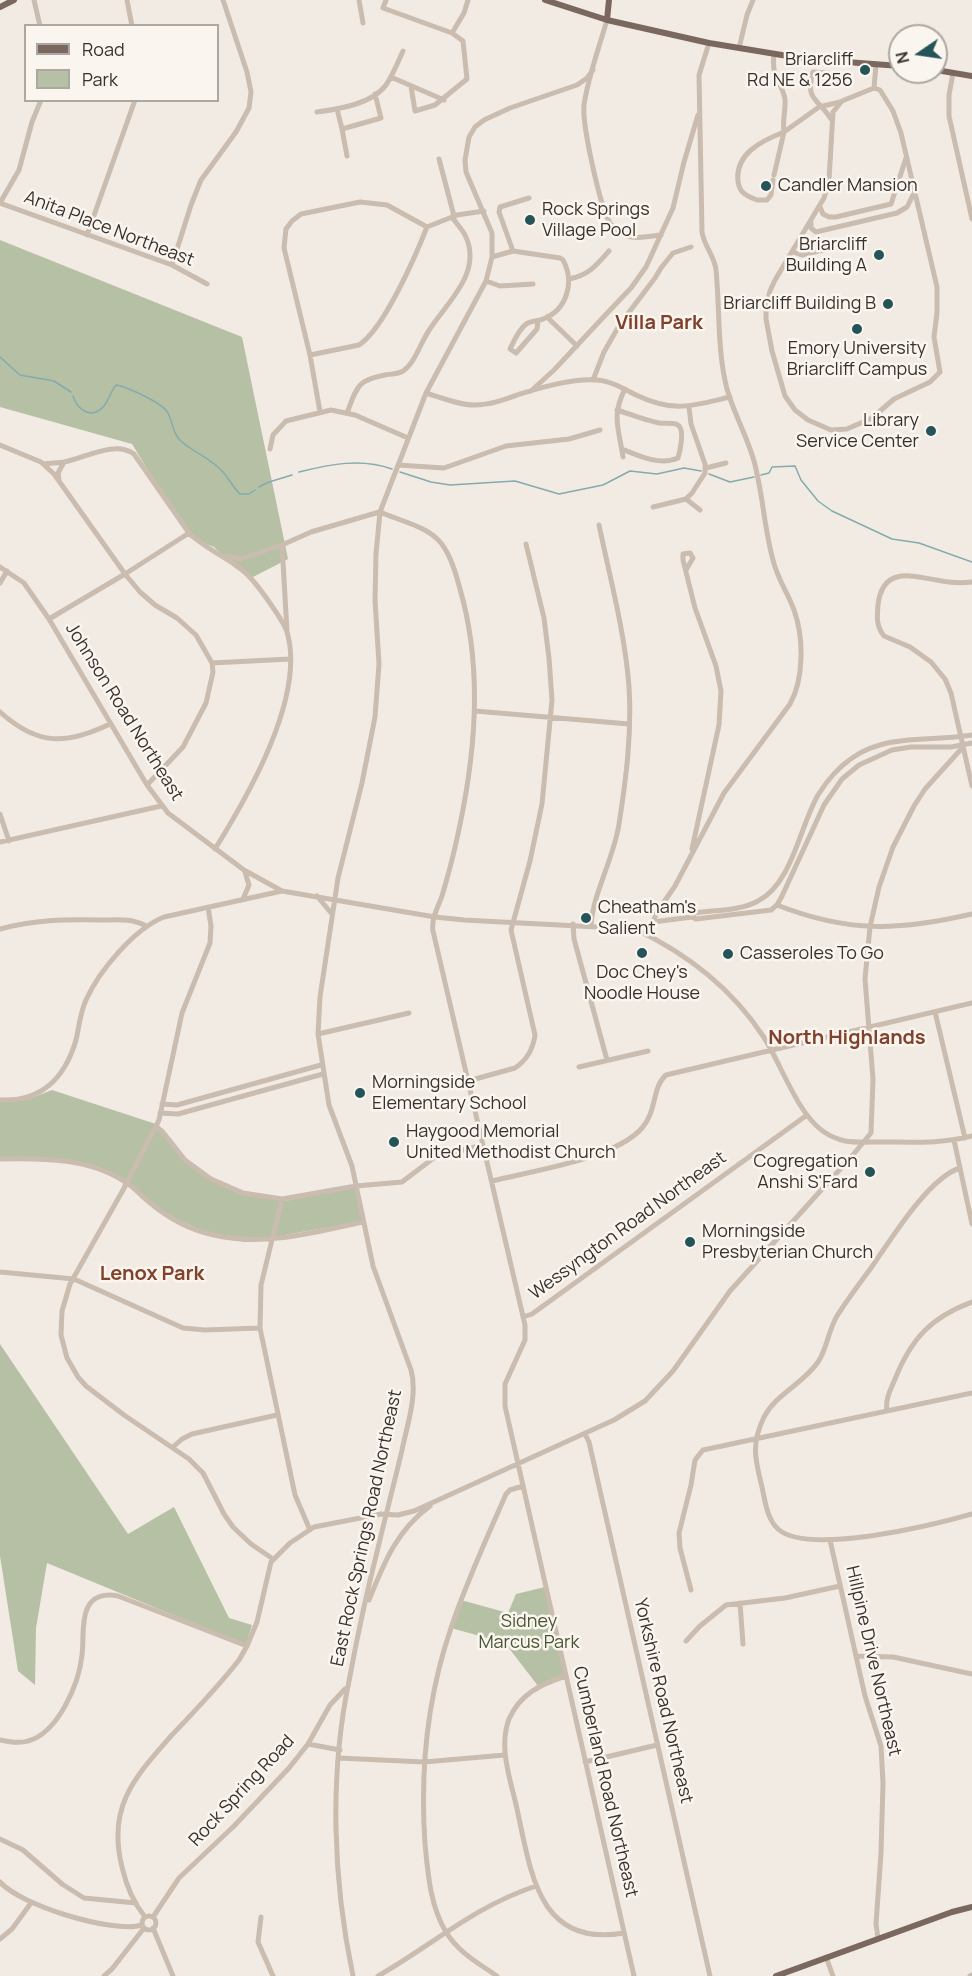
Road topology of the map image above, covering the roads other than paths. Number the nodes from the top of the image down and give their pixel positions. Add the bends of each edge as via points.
1 (14, 0) edge
2 (34, 0) edge
3 (127, 0) edge
4 (224, 0) edge
5 (359, 0) edge
6 (386, 0) edge
7 (468, 0) edge
8 (545, 0) edge
9 (609, 0) edge
10 (753, 0) edge
11 (0, 7) edge
12 (607, 20) junction
13 (363, 23) dead end
14 (40, 24) edge
15 (132, 24) edge
16 (452, 33) junction
17 (709, 42) junction
18 (739, 48) junction
19 (403, 51) dead end
20 (774, 54) junction
21 (876, 64) junction
22 (888, 65) edge
23 (593, 69) junction
24 (948, 72) edge
25 (828, 73) dead end
26 (953, 73) junction
27 (972, 76) edge
28 (391, 77) junction
29 (411, 86) junction
30 (874, 88) junction
31 (375, 94) junction
32 (444, 100) junction
33 (40, 102) edge
34 (134, 102) edge
35 (840, 102) junction
36 (700, 107) junction
37 (819, 107) junction
38 (337, 109) junction
39 (317, 112) dead end
40 (831, 119) junction
41 (342, 129) junction
42 (784, 132) junction
43 (690, 143) junction
44 (702, 145) junction
45 (347, 156) dead end
46 (907, 156) junction
47 (439, 159) dead end
48 (915, 191) junction
49 (529, 198) dead end
50 (0, 203) edge
51 (820, 207) junction
52 (484, 211) junction
53 (453, 217) junction
54 (972, 219) edge
55 (811, 223) junction
56 (427, 226) junction
57 (816, 232) junction
58 (87, 235) junction
59 (661, 235) junction
60 (802, 238) junction
61 (691, 247) dead end
62 (835, 247) dead end
63 (513, 251) junction
64 (609, 251) dead end
65 (793, 252) junction
66 (492, 257) junction
67 (172, 265) junction
68 (569, 279) junction
69 (486, 281) junction
70 (533, 284) dead end
71 (207, 285) dead end
72 (547, 317) junction
73 (538, 321) junction
74 (577, 346) junction
75 (310, 355) junction
76 (593, 380) junction
77 (625, 389) junction
78 (531, 391) junction
79 (426, 393) junction
80 (730, 398) junction
81 (689, 406) junction
82 (617, 410) junction
83 (320, 412) junction
84 (347, 413) junction
85 (600, 430) dead end
86 (408, 438) junction
87 (0, 445) edge
88 (270, 449) dead end
89 (622, 449) junction
90 (623, 457) dead end
91 (64, 462) junction
92 (726, 463) dead end
93 (44, 464) junction
94 (398, 465) junction
95 (706, 468) junction
96 (60, 481) junction
97 (686, 499) junction
98 (653, 507) dead end
99 (700, 510) dead end
100 (380, 512) junction
101 (598, 525) dead end
102 (189, 532) junction
103 (526, 544) dead end
104 (282, 545) junction
105 (219, 554) junction
106 (0, 567) edge
107 (686, 570) dead end
108 (7, 571) junction
109 (125, 574) junction
110 (972, 582) edge
111 (0, 583) edge
112 (49, 619) junction
113 (287, 631) junction
114 (290, 658) junction
115 (212, 663) junction
116 (475, 711) junction
117 (0, 712) edge
118 (551, 717) junction
119 (110, 724) junction
120 (629, 724) junction
121 (972, 735) edge
122 (961, 737) junction
123 (940, 739) junction
124 (972, 743) edge
125 (962, 746) junction
126 (939, 747) junction
127 (862, 753) junction
128 (866, 761) junction
129 (147, 785) junction
130 (972, 786) edge
131 (815, 801) junction
132 (824, 805) junction
133 (162, 806) junction
134 (0, 814) edge
135 (9, 841) junction
136 (0, 843) edge
137 (215, 849) junction
138 (686, 865) junction
139 (244, 870) junction
140 (777, 885) junction
141 (785, 889) junction
142 (282, 891) junction
143 (317, 896) junction
144 (243, 899) junction
145 (334, 899) junction
146 (752, 904) junction
147 (777, 905) junction
148 (208, 907) junction
149 (754, 912) junction
150 (332, 914) junction
151 (972, 914) edge
152 (435, 917) junction
153 (692, 917) junction
154 (514, 922) junction
155 (653, 922) junction
156 (573, 924) junction
157 (591, 925) junction
158 (146, 926) junction
159 (870, 927) junction
160 (0, 929) edge
161 (648, 934) junction
162 (972, 1003) edge
163 (935, 1012) junction
164 (410, 1013) dead end
165 (868, 1028) junction
166 (318, 1034) junction
167 (771, 1050) junction
168 (648, 1051) dead end
169 (607, 1060) junction
170 (321, 1065) junction
171 (579, 1066) dead end
172 (323, 1074) junction
173 (468, 1081) junction
174 (245, 1086) junction
175 (247, 1095) junction
176 (0, 1100) edge
177 (162, 1104) junction
178 (160, 1113) junction
179 (807, 1115) junction
180 (156, 1127) junction
181 (972, 1136) edge
182 (965, 1138) junction
183 (954, 1140) junction
184 (864, 1142) junction
185 (483, 1145) junction
186 (0, 1160) edge
187 (960, 1168) junction
188 (492, 1181) junction
189 (126, 1183) junction
190 (356, 1186) junction
191 (282, 1199) junction
192 (363, 1222) junction
193 (972, 1224) edge
194 (272, 1239) junction
195 (0, 1272) edge
196 (74, 1279) junction
197 (972, 1302) edge
198 (524, 1317) junction
199 (260, 1328) junction
200 (972, 1393) edge
201 (887, 1410) junction
202 (278, 1415) junction
203 (585, 1434) junction
204 (756, 1438) junction
205 (173, 1447) junction
206 (518, 1464) junction
207 (523, 1486) junction
208 (440, 1499) junction
209 (972, 1514) edge
210 (387, 1515) junction
211 (310, 1530) junction
212 (830, 1540) junction
213 (273, 1559) junction
214 (840, 1586) junction
215 (691, 1590) dead end
216 (740, 1603) junction
217 (365, 1609) junction
218 (686, 1641) dead end
219 (743, 1644) dead end
220 (247, 1646) junction
221 (856, 1656) junction
222 (972, 1674) edge
223 (566, 1677) junction
224 (348, 1682) junction
225 (344, 1707) junction
226 (327, 1713) junction
227 (0, 1740) edge
228 (308, 1744) junction
229 (657, 1745) junction
230 (340, 1750) junction
231 (505, 1755) junction
232 (339, 1758) junction
233 (424, 1762) junction
234 (585, 1762) junction
235 (0, 1839) edge
236 (0, 1882) edge
237 (536, 1887) junction
238 (31, 1903) junction
239 (135, 1903) junction
240 (972, 1907) edge
241 (145, 1917) junction
242 (153, 1917) junction
243 (261, 1917) dead end
244 (143, 1927) junction
245 (153, 1928) junction
246 (446, 1932) junction
247 (624, 1933) junction
248 (878, 1938) junction
249 (0, 1939) edge
250 (826, 1958) junction
251 (104, 1976) edge
252 (173, 1976) edge
253 (273, 1976) edge
254 (353, 1976) edge
255 (378, 1976) edge
256 (497, 1976) edge
257 (634, 1976) edge
258 (710, 1976) edge
259 (776, 1976) edge
260 (833, 1976) edge

1 - 11 main road
2 - 14 street
3 - 15 street
4 - 67 street via 252,92 249,108 201,180
5 - 13 street
6 - 16 street via 383,8
7 - 16 street
8 - 12 main road
9 - 12 main road
10 - 18 street
12 - 17 main road
12 - 23 street
16 - 32 street via 464,42 467,79
17 - 18 main road
17 - 36 street via 699,75
18 - 20 main road
19 - 28 street
20 - 21 main road
20 - 42 street via 773,72 785,100
21 - 22 main road
21 - 30 street
23 - 52 street, East Rock Springs Road Northeast via 578,85 510,108 475,127 465,160 470,185
23 - 59 street via 585,104 585,127 608,219 626,236
24 - 26 main road
25 - 37 street via 816,71 812,75 813,98
26 - 27 main road
26 - 54 street via 949,116
28 - 29 street
28 - 31 street
29 - 32 street
29 - 32 street via 415,111
30 - 35 street
30 - 46 street via 880,90 896,117
31 - 38 street
31 - 41 street via 381,118
33 - 50 street via 19,170
34 - 58 street
35 - 37 street
35 - 40 street
36 - 43 street
36 - 44 street
37 - 40 street
37 - 42 street
38 - 39 street
38 - 41 street
40 - 51 street via 829,180
41 - 45 street
42 - 42 street via 755,146 739,163 739,187 746,195 758,200 771,195
43 - 44 street
43 - 59 street via 674,208
44 - 80 street via 702,232 716,267 722,358
46 - 48 street
46 - 51 street via 891,204 833,217 824,214
47 - 53 street
48 - 57 street via 907,207 897,213
48 - 65 street via 937,287 934,337 940,372 930,382 894,399 872,418 847,429 831,430 807,420 782,390 766,307 775,280
49 - 63 street via 500,207 498,212
50 - 58 street, Anita Place Northeast
51 - 55 street
52 - 53 street
52 - 66 street, East Rock Springs Road Northeast via 492,233
53 - 56 street
53 - 84 street via 470,249 462,285 410,364 402,372 361,382
55 - 57 street
55 - 60 street
56 - 75 street via 414,262 376,329 359,345
56 - 75 street via 387,205 360,202 301,214 292,221 286,229 284,248
57 - 60 street
58 - 67 street, Anita Place Northeast
59 - 74 street via 635,283
60 - 65 street
61 - 76 street via 674,253 661,267 620,324
62 - 65 street via 802,255
63 - 66 street
63 - 68 street via 560,258 566,264
64 - 68 street via 583,276
66 - 69 street, East Rock Springs Road Northeast
67 - 71 street, Anita Place Northeast
68 - 72 street via 568,294
69 - 70 street via 500,286
69 - 79 street, East Rock Springs Road Northeast
72 - 73 street
72 - 74 street
73 - 73 street via 526,324 510,349 516,352 537,329
74 - 78 street
75 - 83 street
76 - 77 street
76 - 78 street
77 - 81 street via 657,404
77 - 82 street
78 - 79 street via 475,405
79 - 86 street, East Rock Springs Road Northeast
80 - 81 street
80 - 138 street via 754,462 773,562 796,618 800,643 798,682 790,704 724,793
81 - 95 street
82 - 89 street via 617,434
82 - 89 street via 680,427 678,458 663,461
83 - 84 street
83 - 88 street via 286,421 273,435
84 - 86 street
85 - 94 street via 568,439 506,446 444,468
86 - 94 street, East Rock Springs Road Northeast
87 - 93 street
89 - 90 street
91 - 93 street
91 - 96 street via 58,473
91 - 102 street via 128,449
92 - 95 street
93 - 96 street
94 - 100 street, East Rock Springs Road Northeast
95 - 97 street
96 - 109 street
97 - 98 street
97 - 99 street
100 - 104 street via 311,532
100 - 116 street, Cumberland Road Northeast via 430,532 448,556 466,609 472,642
100 - 145 street, East Rock Springs Road Northeast via 375,717
101 - 120 street via 619,618 629,687
102 - 105 street
102 - 109 street
103 - 118 street via 544,618
104 - 105 street via 241,559
104 - 113 street
105 - 113 street via 254,581
106 - 108 street, Johnson Road Northeast
107 - 138 street via 697,616 718,672 721,700 717,736
108 - 111 street
108 - 112 street, Johnson Road Northeast via 24,583
109 - 112 street
109 - 115 street via 155,605 196,634
110 - 122 street via 896,577 882,589 877,616 885,636 926,657 942,674 951,693
112 - 119 street, Johnson Road Northeast
113 - 114 street
114 - 115 street
114 - 137 street via 287,692 270,746 252,788
115 - 129 street via 206,703 183,747
116 - 118 street
116 - 152 street, Cumberland Road Northeast via 461,819
117 - 119 street via 13,724 48,739 65,740
118 - 120 street
118 - 154 street via 542,804
119 - 129 street, Johnson Road Northeast
120 - 157 street via 619,828 593,906
121 - 122 street
122 - 123 street
122 - 125 street
123 - 126 street
123 - 127 street via 900,740
124 - 125 street
125 - 126 street
125 - 130 street
125 - 159 street via 925,789 902,827 885,867
126 - 128 street via 892,750
127 - 128 street
127 - 131 street via 826,783
128 - 132 street via 842,779
129 - 133 street, Johnson Road Northeast
131 - 132 street
131 - 140 street
132 - 141 street
133 - 135 street
133 - 137 street, Johnson Road Northeast
134 - 135 street
135 - 136 street
137 - 139 street, Johnson Road Northeast
138 - 155 street
139 - 142 street, Johnson Road Northeast
139 - 144 street via 249,885
140 - 141 street
140 - 146 street
141 - 147 street
142 - 143 street, Johnson Road Northeast
142 - 144 street
143 - 145 street, Johnson Road Northeast
143 - 150 street
144 - 148 street
145 - 150 street, East Rock Springs Road Northeast
145 - 152 street, Johnson Road Northeast
146 - 149 street
146 - 153 street via 695,912
147 - 149 street via 771,910
147 - 159 street via 822,920
148 - 158 street via 164,917
148 - 177 street via 210,943 182,1013
149 - 153 street
150 - 166 street, East Rock Springs Road Northeast
151 - 159 street via 923,924
152 - 154 street, Johnson Road Northeast
152 - 173 street, Cumberland Road Northeast via 433,931
153 - 155 street
154 - 156 street, Johnson Road Northeast
154 - 173 street via 511,930 534,1028 534,1045 515,1068
155 - 161 street
156 - 157 street, Johnson Road Northeast
156 - 169 street via 573,939
157 - 161 street, Johnson Road Northeast via 627,927
158 - 160 street via 131,920 60,919
158 - 176 street via 91,991 74,1047 59,1076 28,1098
159 - 165 street via 865,979
161 - 167 street, Johnson Road Northeast via 690,960 721,987
162 - 163 street
163 - 165 street
163 - 182 street
164 - 166 street
165 - 167 street
165 - 184 street via 871,1133
166 - 170 street, East Rock Springs Road Northeast
167 - 179 street, Johnson Road Northeast
167 - 188 street via 666,1075 660,1081 649,1119 628,1140 578,1161
168 - 169 street
169 - 171 street
170 - 172 street, East Rock Springs Road Northeast
170 - 174 street
172 - 175 street
172 - 190 street, East Rock Springs Road Northeast via 329,1105 348,1152
173 - 185 street, Cumberland Road Northeast
174 - 175 street
174 - 177 street via 177,1105
175 - 178 street via 178,1114
177 - 178 street
178 - 180 street
179 - 184 street, Johnson Road Northeast via 829,1135
179 - 198 street, Wessyngton Road Northeast
180 - 189 street
180 - 191 street via 184,1160 211,1179 243,1193
181 - 182 street, Johnson Road Northeast
182 - 183 street, Johnson Road Northeast
183 - 184 street, Johnson Road Northeast
183 - 187 street
184 - 203 street via 730,1291 660,1387 628,1412
185 - 188 street, Cumberland Road Northeast
185 - 190 street via 435,1157 402,1182
186 - 189 street via 40,1158 78,1164
187 - 193 street
187 - 204 street via 946,1174 905,1220 836,1317 818,1362 772,1406
188 - 198 street, Cumberland Road Northeast
189 - 194 street via 161,1212 193,1229 232,1239
189 - 196 street
190 - 191 street
190 - 192 street, East Rock Springs Road Northeast
191 - 194 street
192 - 194 street
192 - 210 street, East Rock Springs Road Northeast via 373,1266 414,1382
194 - 199 street via 261,1285
195 - 196 street
196 - 199 street via 183,1328
196 - 205 street via 60,1323 63,1347 73,1368 86,1386 110,1405
197 - 201 street via 940,1317 919,1335 901,1365 887,1399
198 - 206 street, Cumberland Road Northeast via 525,1340 508,1375 504,1394
199 - 202 street
200 - 201 street
201 - 204 street
202 - 205 street via 192,1434
202 - 211 street via 295,1495
203 - 206 street
203 - 229 street, Yorkshire Road Northeast
204 - 212 street via 761,1486 773,1524 798,1538
204 - 215 street via 707,1448 694,1460 678,1539
205 - 213 street via 203,1473 233,1527
206 - 207 street, Cumberland Road Northeast
206 - 208 street
207 - 223 street, Cumberland Road Northeast
207 - 233 street via 506,1494 451,1628 433,1695
208 - 210 street via 408,1513
208 - 217 street via 419,1516 389,1552
209 - 212 street via 930,1525
210 - 211 street
210 - 217 street, East Rock Springs Road Northeast
211 - 213 street
212 - 214 street, Hillpine Drive Northeast
213 - 220 street
214 - 216 street
214 - 221 street, Hillpine Drive Northeast
216 - 218 street via 726,1605
216 - 219 street
217 - 224 street, East Rock Springs Road Northeast
220 - 227 street via 118,1596 102,1595 87,1609 80,1667 72,1694 59,1716 35,1739
220 - 239 street via 229,1673 141,1769 125,1796 118,1820 117,1845
221 - 222 street via 892,1657
221 - 248 street, Hillpine Drive Northeast via 882,1761
223 - 231 street via 538,1686 519,1703 507,1727
223 - 234 street, Cumberland Road Northeast
224 - 225 street, East Rock Springs Road Northeast
224 - 226 street, Rock Spring Road
225 - 226 street via 336,1705
225 - 230 street, East Rock Springs Road Northeast
226 - 228 street, Rock Spring Road
228 - 230 street
228 - 242 street, Rock Spring Road via 257,1803 179,1878
229 - 234 street
229 - 258 street, Yorkshire Road Northeast
230 - 232 street, East Rock Springs Road Northeast
231 - 233 street
231 - 237 street
232 - 233 street
232 - 254 street, East Rock Springs Road Northeast via 339,1873
233 - 246 street via 427,1864 434,1905
234 - 247 street, Cumberland Road Northeast
235 - 239 street via 23,1850 84,1898
236 - 238 street
237 - 246 street via 489,1904
237 - 247 street via 549,1910 570,1927 596,1935
238 - 244 street via 99,1923
238 - 249 street
239 - 241 street
240 - 248 main road
241 - 242 street
241 - 244 street
242 - 245 street
243 - 253 street via 258,1942
244 - 245 street
244 - 251 street
245 - 252 street
246 - 255 street
246 - 256 street via 466,1955
247 - 257 street, Cumberland Road Northeast
248 - 250 main road
250 - 259 main road
250 - 260 street

